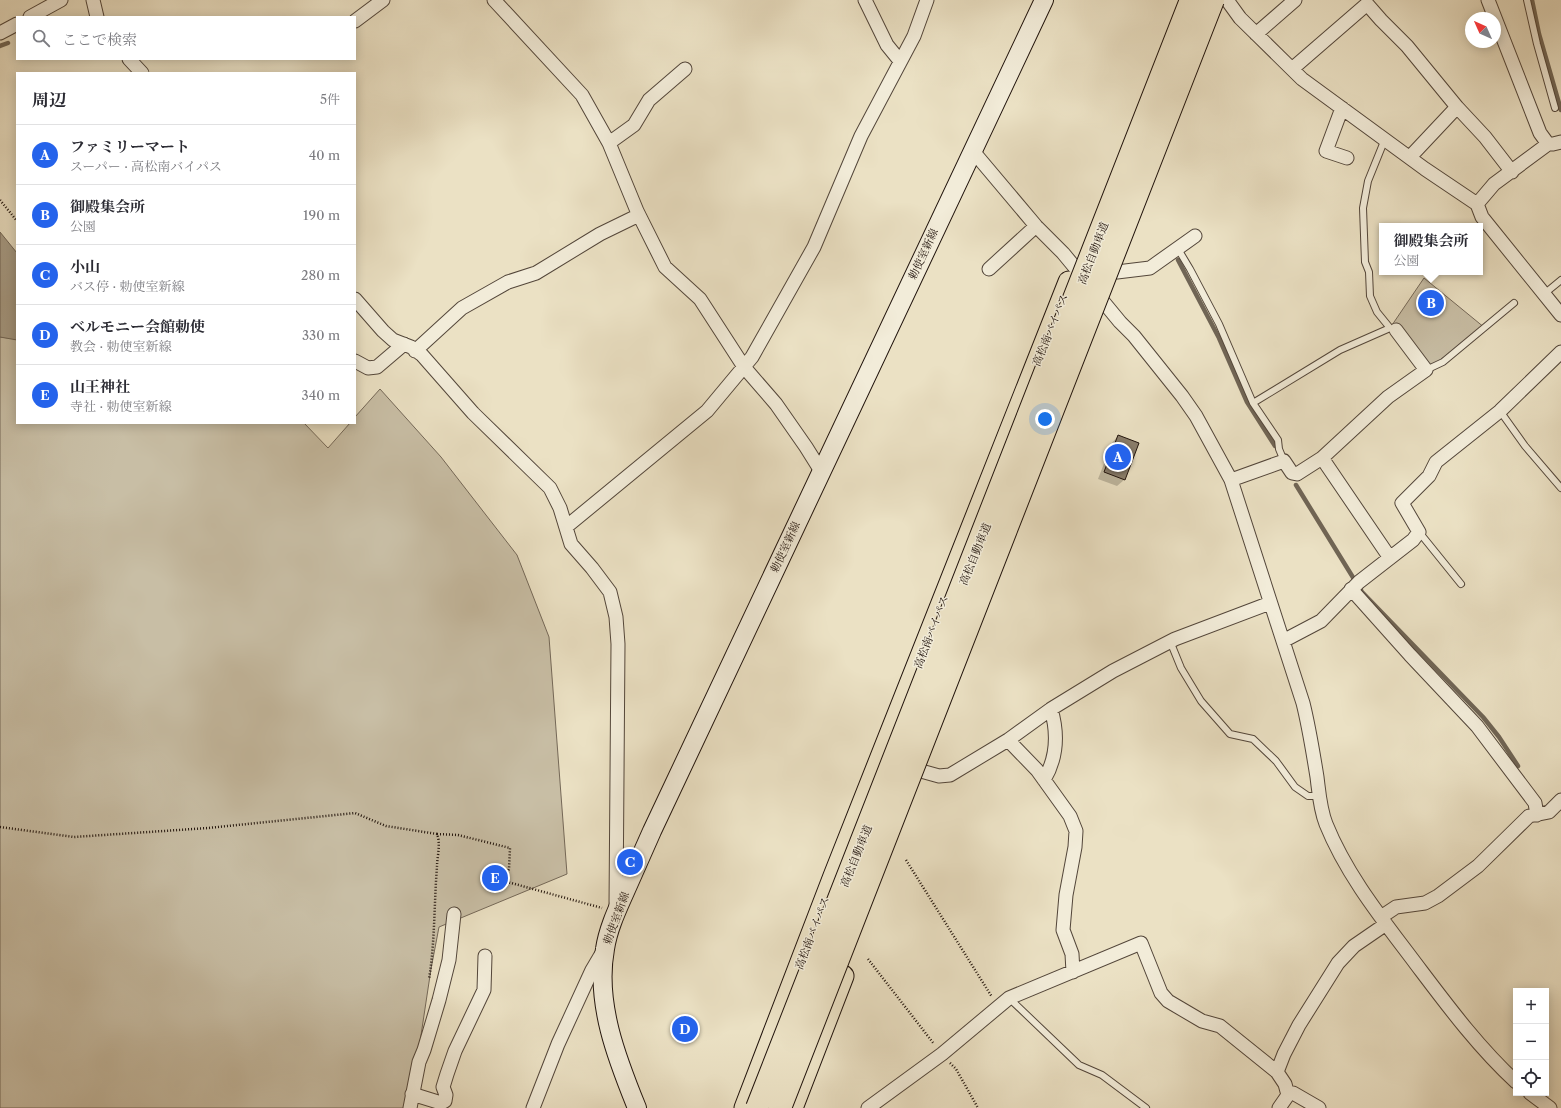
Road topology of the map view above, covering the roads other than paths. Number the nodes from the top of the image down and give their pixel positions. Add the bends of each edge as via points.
1 (61, 0) edge
2 (93, 0) edge
3 (383, 0) edge
4 (494, 0) edge
5 (865, 0) edge
6 (876, 0) edge
7 (927, 0) edge
8 (1044, 0) edge
9 (1181, 0) edge
10 (1191, 0) edge
11 (1213, 0) edge
12 (1222, 0) edge
13 (1227, 0) edge
14 (1295, 0) edge
15 (1488, 0) edge
16 (1528, 0) edge
17 (32, 16) edge
18 (97, 16) edge
19 (356, 20) edge
20 (16, 25) edge
21 (0, 33) edge
22 (1256, 34) junction
23 (902, 58) junction
24 (130, 60) edge
25 (685, 69) dead end
26 (1292, 70) junction
27 (141, 72) edge
28 (1457, 107) junction
29 (1342, 108) junction
30 (1555, 108) dead end
31 (1385, 139) junction
32 (610, 143) junction
33 (1555, 143) edge
34 (972, 150) junction
35 (1410, 157) junction
36 (1347, 158) dead end
37 (1512, 172) junction
38 (1477, 204) junction
39 (639, 215) junction
40 (1036, 226) junction
41 (1195, 236) dead end
42 (1178, 249) junction
43 (1075, 267) junction
44 (989, 269) dead end
45 (1117, 272) junction
46 (1561, 280) edge
47 (1544, 294) junction
48 (356, 300) edge
49 (1514, 303) dead end
50 (1105, 304) junction
51 (1561, 315) edge
52 (1393, 329) junction
53 (410, 347) junction
54 (1561, 352) edge
55 (356, 362) edge
56 (744, 367) junction
57 (1426, 370) junction
58 (1253, 402) junction
59 (1500, 411) junction
60 (1322, 458) junction
61 (1284, 461) junction
62 (821, 471) junction
63 (1231, 480) junction
64 (1561, 488) edge
65 (566, 527) junction
66 (1419, 532) junction
67 (1390, 558) junction
68 (1461, 584) dead end
69 (1355, 586) junction
70 (1270, 603) junction
71 (1170, 641) junction
72 (1283, 641) junction
73 (1051, 709) junction
74 (1008, 740) junction
75 (921, 771) junction
76 (1044, 780) junction
77 (1320, 796) junction
78 (1561, 800) edge
79 (1537, 815) junction
80 (616, 913) junction
81 (454, 914) dead end
82 (1384, 921) junction
83 (605, 949) junction
84 (485, 956) dead end
85 (1073, 972) junction
86 (1004, 1003) junction
87 (1277, 1072) junction
88 (1513, 1079) edge
89 (412, 1094) junction
90 (1288, 1095) junction
91 (1534, 1096) edge
92 (410, 1108) edge
93 (533, 1108) edge
94 (637, 1108) edge
95 (745, 1108) edge
96 (757, 1108) edge
97 (780, 1108) edge
98 (792, 1108) edge
99 (868, 1108) edge
100 (1146, 1108) edge
101 (1279, 1108) edge
102 (1319, 1108) edge
103 (1550, 1108) edge

1 - 17 street
2 - 18 street
3 - 19 street
4 - 32 street via 582,95
5 - 23 street via 887,45
6 - 23 street via 877,9
7 - 23 street via 914,36
8 - 34 main road, 勅使室新線
9 - 43 highway, 高松南バイパス
10 - 96 highway, 高松自動車道, bridge
11 - 97 highway, 高松自動車道, bridge
12 - 45 highway
13 - 22 street
14 - 22 street
15 - 33 street via 1540,133
16 - 30 lane
20 - 21 street
22 - 26 street
23 - 56 street via 861,136 814,247
24 - 27 street
25 - 32 street via 649,100 634,125
26 - 28 street via 1367,4
26 - 29 street
28 - 35 street
28 - 37 street
29 - 31 street
29 - 36 street via 1326,151
31 - 35 street
31 - 52 lane via 1368,181 1363,208 1364,255 1369,272 1370,296 1377,312
32 - 39 street
33 - 37 street
34 - 40 street
34 - 62 main road, 勅使室新線
35 - 38 street
37 - 38 street via 1494,184
38 - 47 street via 1482,217
39 - 53 street via 600,234 536,273 508,282 462,308
39 - 56 street via 665,267 700,299
40 - 43 street
40 - 44 street
41 - 42 street
42 - 45 street via 1150,268
42 - 58 lane via 1219,324
43 - 50 street
43 - 95 highway, 高松南バイパス
45 - 50 highway
46 - 47 lane
47 - 51 street
48 - 53 street via 393,340
49 - 57 lane via 1443,362
50 - 63 street via 1182,396 1196,416
50 - 75 highway
52 - 57 street
52 - 58 lane via 1340,350
53 - 55 street via 378,367 368,368
53 - 65 street via 422,355 472,413 550,488
54 - 59 street
56 - 62 street via 776,404
56 - 65 street via 707,411
57 - 60 street via 1388,397
58 - 61 lane via 1278,440
59 - 64 lane via 1525,446
59 - 66 street via 1436,462 1429,476 1402,503
60 - 61 street via 1297,474 1292,472
60 - 67 street
61 - 63 street
62 - 80 main road, 勅使室新線
63 - 70 street
65 - 80 street via 571,544 610,592 616,617
66 - 67 street
66 - 68 lane
67 - 69 street
69 - 72 street via 1321,620
69 - 79 street via 1410,655 1477,726 1535,804
70 - 71 street
70 - 72 street
71 - 73 street via 1113,671
71 - 77 lane via 1181,668 1201,702 1230,734 1253,739 1276,761 1295,787 1308,796
72 - 77 street via 1309,727
73 - 74 street
73 - 76 street via 1056,726 1056,741 1049,771
74 - 75 street via 950,775 939,776
74 - 76 street
75 - 98 highway
76 - 85 street via 1070,816 1076,831 1066,895 1064,930 1072,954
77 - 82 street via 1322,810 1336,845 1356,881
78 - 79 street via 1548,812
79 - 82 street via 1529,816 1478,866 1438,896 1425,903 1396,908
80 - 83 main road, 勅使室新線
81 - 89 street via 449,960 424,1050 418,1062
82 - 87 street via 1338,963 1299,1025
82 - 88 street via 1454,1014
83 - 93 street via 592,970 558,1044
83 - 94 main road, 勅使室新線 via 603,985 610,1032
84 - 89 street via 484,990 453,1056 443,1087 445,1101 441,1103
85 - 86 street
85 - 87 street via 1141,943 1161,993 1168,1001 1202,1021 1220,1026
86 - 99 street via 942,1054
86 - 100 lane via 1079,1065 1102,1075
87 - 90 street
89 - 92 street
90 - 101 street
90 - 102 street via 1293,1093
91 - 103 street

